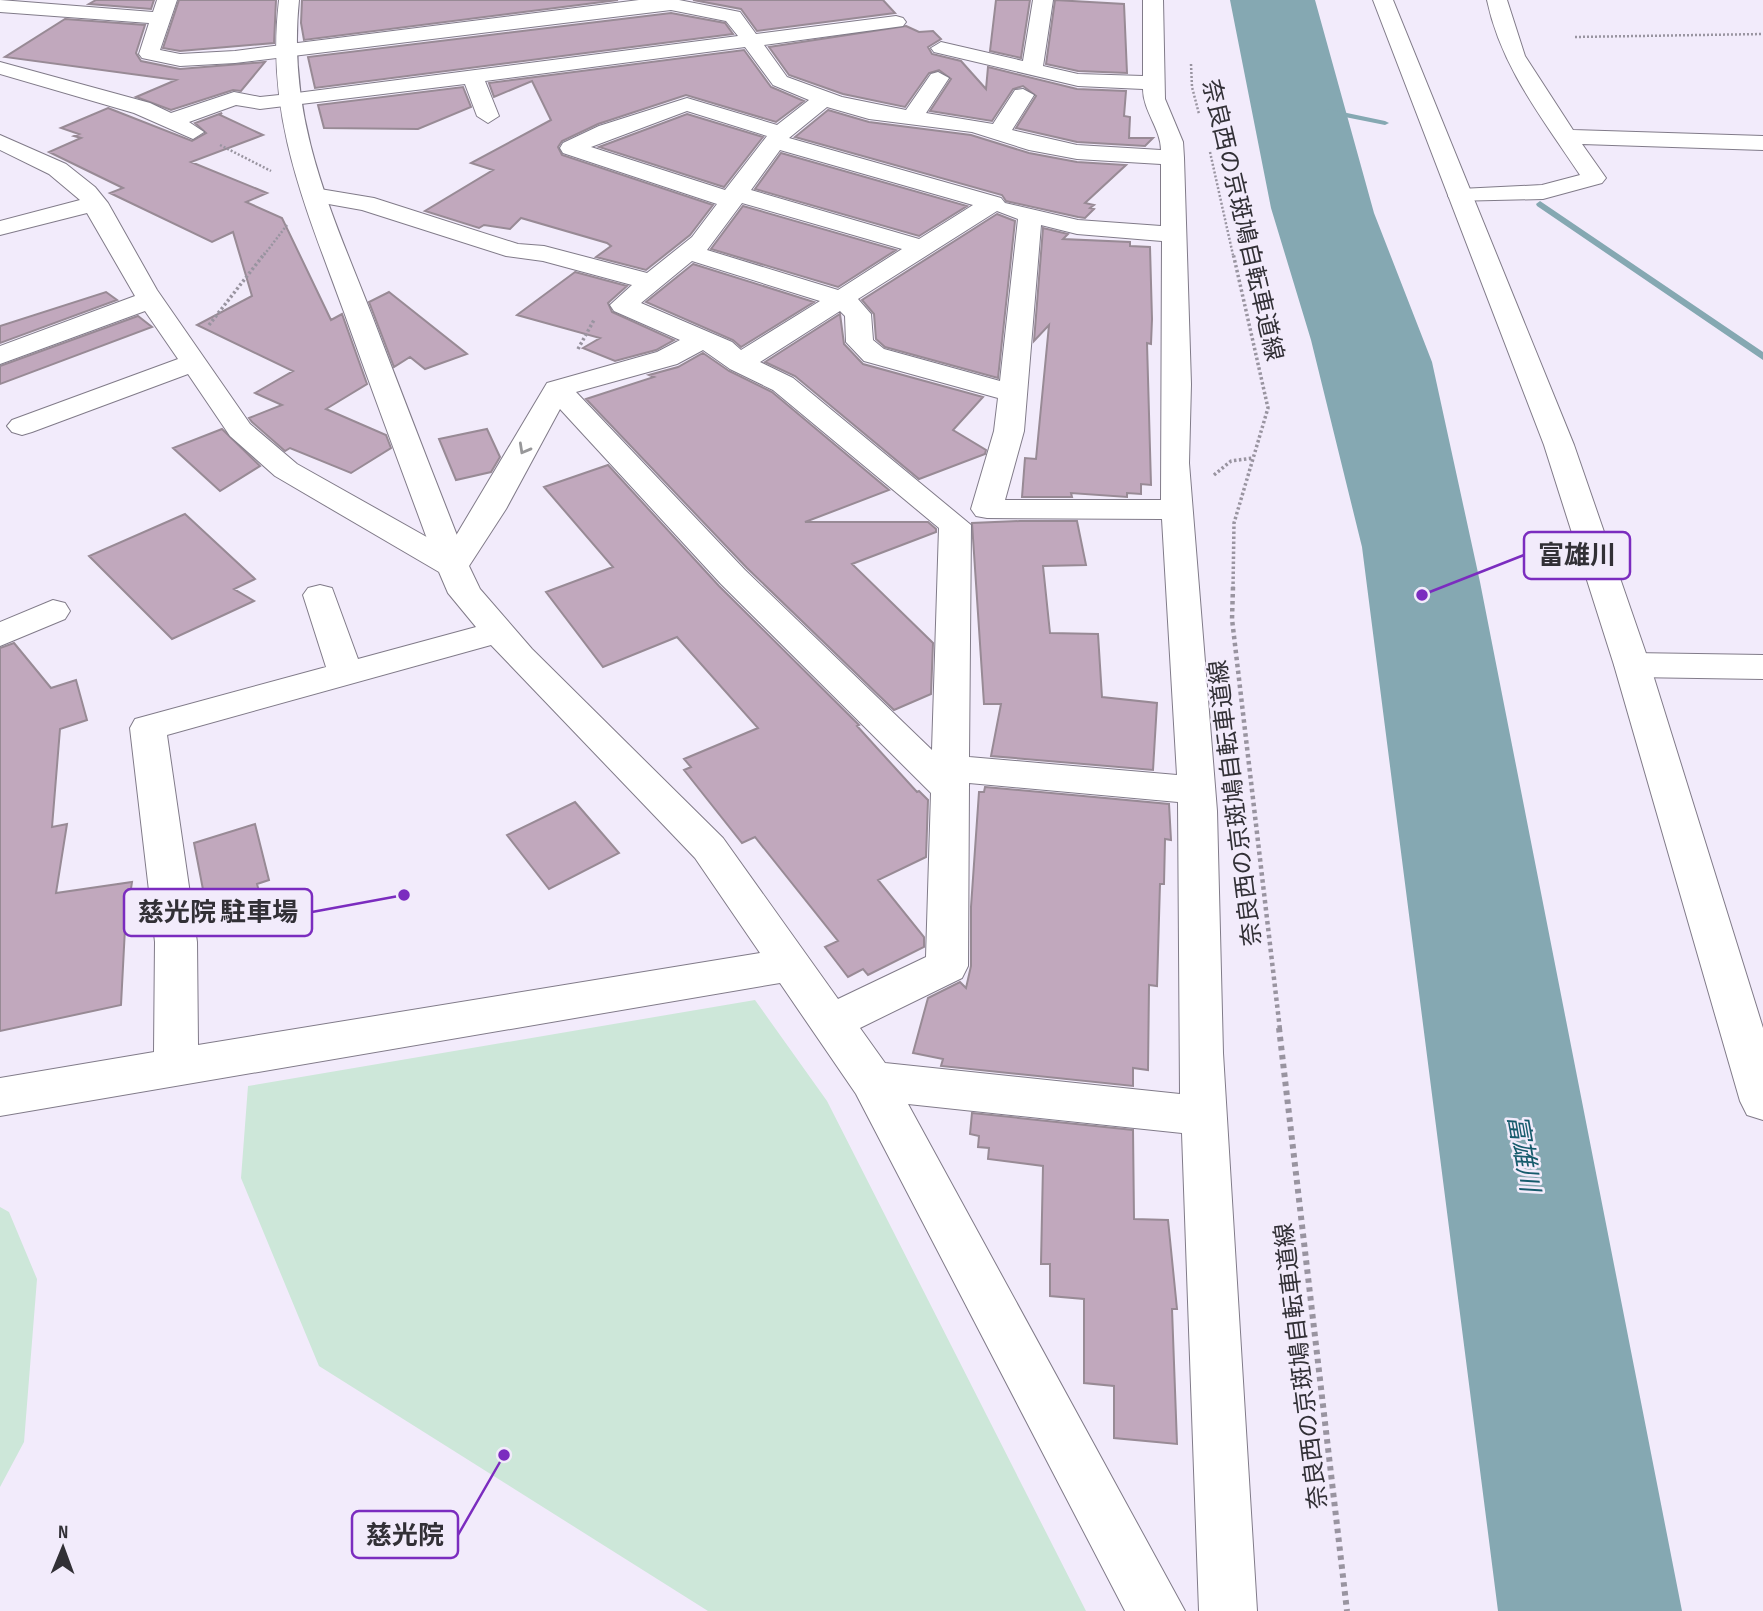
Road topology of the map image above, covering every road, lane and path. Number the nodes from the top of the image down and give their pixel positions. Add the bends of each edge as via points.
1 (289, 0) edge
2 (647, 0) edge
3 (1043, 0) edge
4 (1153, 0) edge
5 (1384, 0) edge
6 (1497, 0) edge
7 (673, 4) junction
8 (59, 5) edge
9 (0, 6) edge
10 (164, 9) edge
11 (846, 9) dead end
12 (429, 11) dead end
13 (896, 22) dead end
14 (861, 26) junction
15 (432, 33) junction
16 (1763, 34) edge
17 (1575, 37) dead end
18 (750, 40) junction
19 (942, 48) dead end
20 (284, 50) junction
21 (1191, 62) dead end
22 (0, 68) edge
23 (1032, 69) junction
24 (472, 76) junction
25 (938, 78) dead end
26 (1154, 83) junction
27 (1023, 95) dead end
28 (824, 98) junction
29 (289, 100) junction
30 (488, 116) dead end
31 (171, 121) junction
32 (903, 127) junction
33 (1203, 127) dead end
34 (999, 134) junction
35 (200, 135) joint
36 (778, 137) junction
37 (1566, 137) junction
38 (1206, 140) dead end
39 (0, 142) edge
40 (1763, 143) edge
41 (1173, 158) junction
42 (314, 195) junction
43 (1460, 196) junction
44 (733, 197) junction
45 (96, 203) junction
46 (993, 203) junction
47 (1030, 217) junction
48 (0, 228) edge
49 (1176, 235) junction
50 (924, 248) junction
51 (688, 253) junction
52 (651, 282) junction
53 (151, 299) junction
54 (844, 300) junction
55 (623, 305) junction
56 (701, 340) junction
57 (0, 356) edge
58 (190, 358) junction
59 (740, 363) junction
60 (557, 389) junction
61 (1013, 393) junction
62 (22, 426) dead end
63 (1177, 510) junction
64 (453, 566) junction
65 (320, 595) dead end
66 (53, 611) dead end
67 (499, 632) junction
68 (0, 635) edge
69 (1632, 665) junction
70 (1763, 667) edge
71 (346, 674) junction
72 (950, 779) junction
73 (1196, 790) junction
74 (790, 965) junction
75 (831, 1022) junction
76 (176, 1068) junction
77 (872, 1081) junction
78 (0, 1097) edge
79 (1763, 1101) edge
80 (1204, 1116) junction
81 (1156, 1611) edge
82 (1228, 1611) edge
83 (1348, 1611) edge

1 - 20 street
2 - 7 street
3 - 23 street
4 - 26 street
5 - 43 street
6 - 37 street via 1502,32 1519,69
7 - 15 street
7 - 18 street via 733,16
8 - 9 street
8 - 10 street
10 - 20 street via 149,54 180,60
11 - 14 street
12 - 15 street
13 - 14 street
14 - 18 street
15 - 20 street
16 - 17 path
18 - 24 street
18 - 28 street via 780,81
19 - 23 street
20 - 29 street
21 - 33 path, 奈良西の京斑鳩自転車道線 via 1192,87
22 - 31 street via 142,108
23 - 26 street via 1078,80
24 - 29 street
24 - 30 street
25 - 32 street
26 - 41 street via 1154,99 1172,142
27 - 34 street
28 - 32 street
28 - 36 street
29 - 31 street via 260,103 234,99
29 - 42 street
31 - 35 street
32 - 34 street via 975,125
34 - 41 street via 1077,152
35 - 42 path
36 - 44 street
36 - 44 street via 687,104 571,148
36 - 46 street via 863,156
37 - 40 street
37 - 43 street via 1594,178 1544,192
38 - 83 path, 奈良西の京斑鳩自転車道線 via 1268,408 1234,523 1231,620
39 - 45 street via 75,179
41 - 49 street
42 - 52 street via 366,203 515,251 544,254
42 - 58 path via 274,240
42 - 64 street
43 - 69 street via 1559,444
44 - 50 street
44 - 51 street
45 - 48 street
45 - 53 street
46 - 47 street
46 - 50 street
47 - 49 street via 1077,227
47 - 61 street
49 - 63 street
50 - 54 street
51 - 52 street
51 - 54 street
52 - 55 street
53 - 57 street
53 - 58 street
54 - 59 street
54 - 61 street via 858,314 860,342 874,355
55 - 56 street
55 - 60 path via 593,321
56 - 59 street via 722,348
56 - 60 street via 667,358
58 - 62 street
58 - 64 street via 240,430 286,470
59 - 72 street via 783,384 955,525
60 -> 64 street
60 - 72 street via 733,577
61 - 63 street via 1010,431 987,509
63 - 73 street
64 - 67 street via 465,593
65 - 71 street
66 - 68 street
67 - 71 street
67 - 74 street via 709,848
69 - 70 street
69 - 79 street
71 - 76 street via 148,728 176,942
72 - 73 street
72 - 75 street via 947,966
73 - 80 street
74 - 75 street
74 - 76 street via 419,1014
75 - 77 street
76 - 78 street
77 - 80 street
77 - 81 street
80 - 82 street

